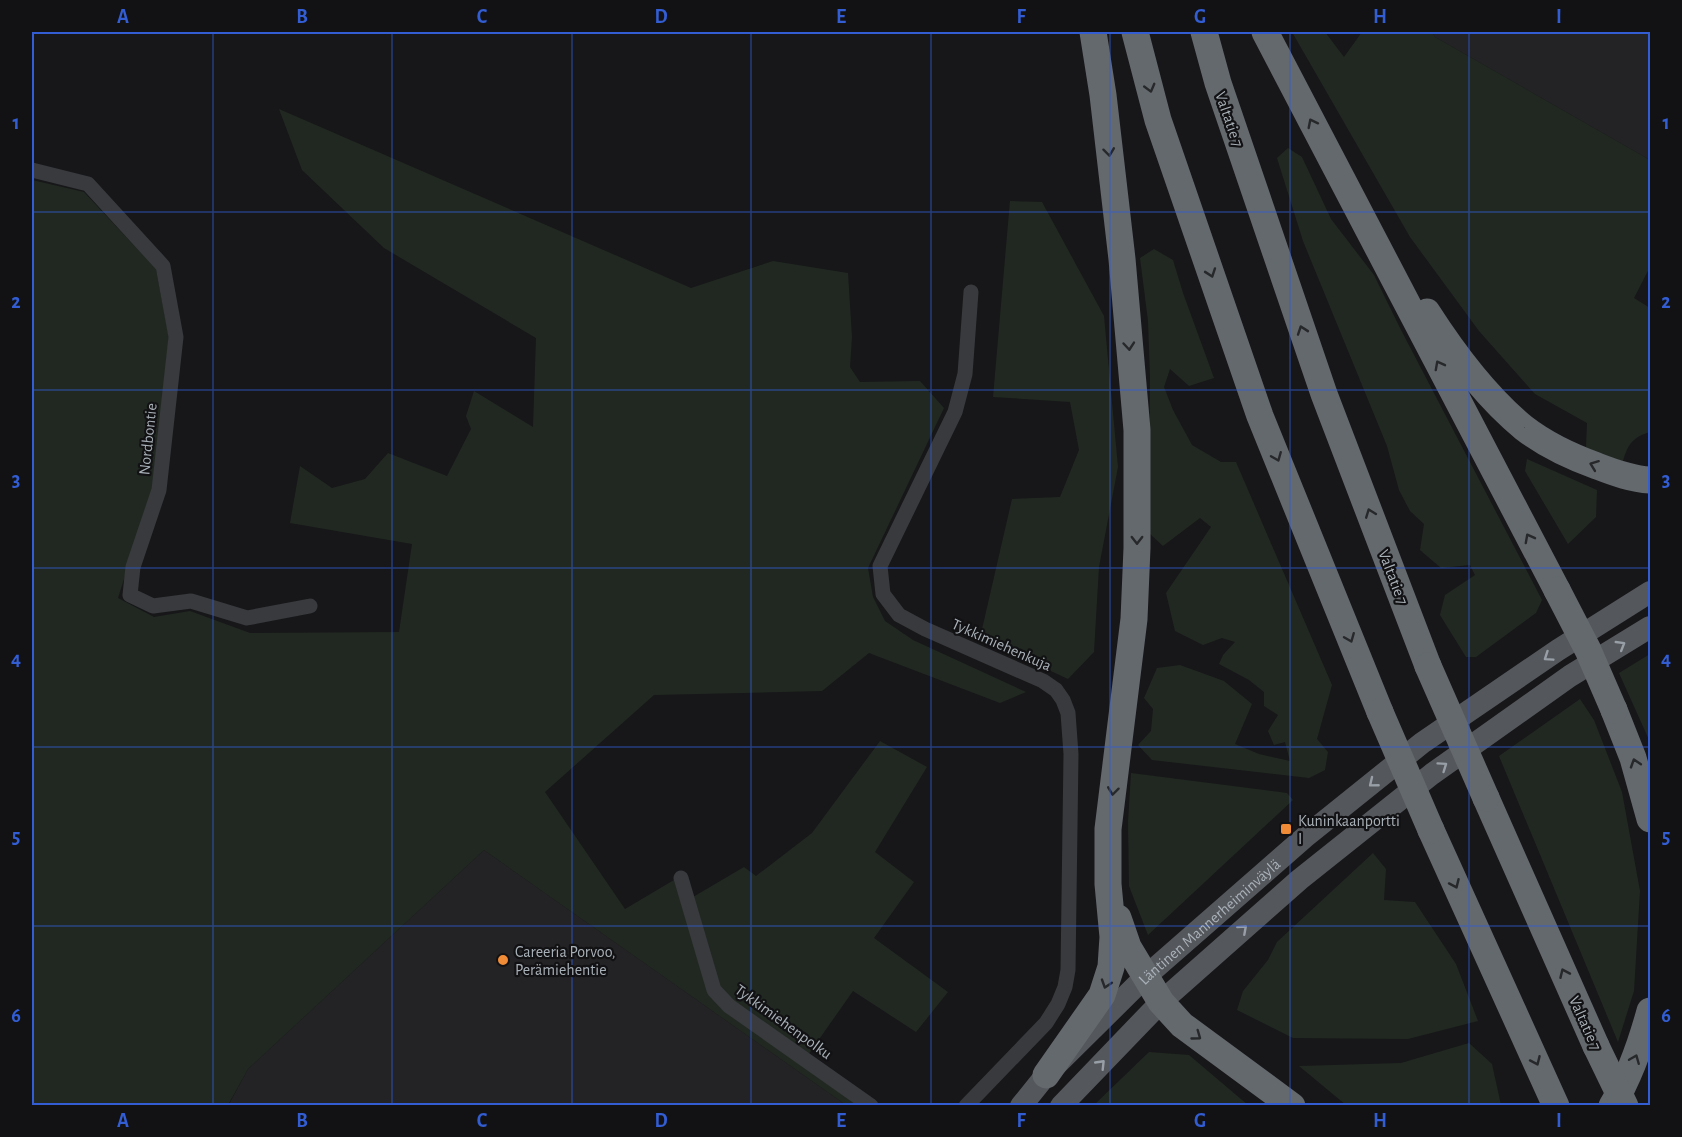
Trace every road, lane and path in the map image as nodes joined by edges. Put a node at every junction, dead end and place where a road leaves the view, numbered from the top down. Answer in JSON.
{"nodes":[{"id":1,"x":1093,"y":32,"type":"edge"},
{"id":2,"x":1135,"y":32,"type":"edge"},
{"id":3,"x":1204,"y":32,"type":"edge"},
{"id":4,"x":1265,"y":32,"type":"edge"},
{"id":5,"x":32,"y":170,"type":"edge"},
{"id":6,"x":1339,"y":175,"type":"junction"},
{"id":7,"x":972,"y":292,"type":"dead end"},
{"id":8,"x":1650,"y":480,"type":"edge"},
{"id":9,"x":1650,"y":592,"type":"edge"},
{"id":10,"x":310,"y":606,"type":"dead end"},
{"id":11,"x":1650,"y":627,"type":"edge"},
{"id":12,"x":1650,"y":819,"type":"edge"},
{"id":13,"x":681,"y":878,"type":"dead end"},
{"id":14,"x":1108,"y":884,"type":"junction"},
{"id":15,"x":1145,"y":977,"type":"junction"},
{"id":16,"x":1161,"y":1002,"type":"junction"},
{"id":17,"x":1650,"y":1011,"type":"edge"},
{"id":18,"x":1046,"y":1076,"type":"junction"},
{"id":19,"x":871,"y":1106,"type":"edge"},
{"id":20,"x":966,"y":1106,"type":"edge"},
{"id":21,"x":1021,"y":1106,"type":"edge"},
{"id":22,"x":1061,"y":1106,"type":"edge"},
{"id":23,"x":1292,"y":1106,"type":"edge"},
{"id":24,"x":1556,"y":1106,"type":"edge"},
{"id":25,"x":1612,"y":1106,"type":"edge"},
{"id":26,"x":1625,"y":1106,"type":"edge"}],
"edges":[{"from":1,"to":14,"type":"highway","one_way":true},
{"from":2,"to":24,"type":"highway","one_way":true,"bridge":true},
{"from":26,"to":3,"type":"highway","name":"Valtatie 7","one_way":true,"bridge":true},
{"from":6,"to":4,"type":"highway","one_way":true},
{"from":5,"to":10,"type":"street","name":"Nordbontie"},
{"from":8,"to":6,"type":"highway","one_way":true},
{"from":12,"to":6,"type":"highway","one_way":true,"bridge":true},
{"from":7,"to":20,"type":"street","name":"Tykkimiehenkuja"},
{"from":9,"to":15,"type":"main road","name":"Läntinen Mannerheiminväylä","one_way":true},
{"from":16,"to":11,"type":"main road","name":"Läntinen Mannerheiminväylä","one_way":true},
{"from":13,"to":19,"type":"street","name":"Tykkimiehenpolku"},
{"from":14,"to":15,"type":"highway"},
{"from":14,"to":18,"type":"highway","one_way":true},
{"from":15,"to":16,"type":"highway"},
{"from":15,"to":18,"type":"main road","name":"Läntinen Mannerheiminväylä"},
{"from":22,"to":16,"type":"main road","name":"Läntinen Mannerheiminväylä","one_way":true},
{"from":16,"to":23,"type":"highway","one_way":true},
{"from":25,"to":17,"type":"highway","one_way":true},
{"from":18,"to":21,"type":"main road","name":"Läntinen Mannerheiminväylä"}]}
